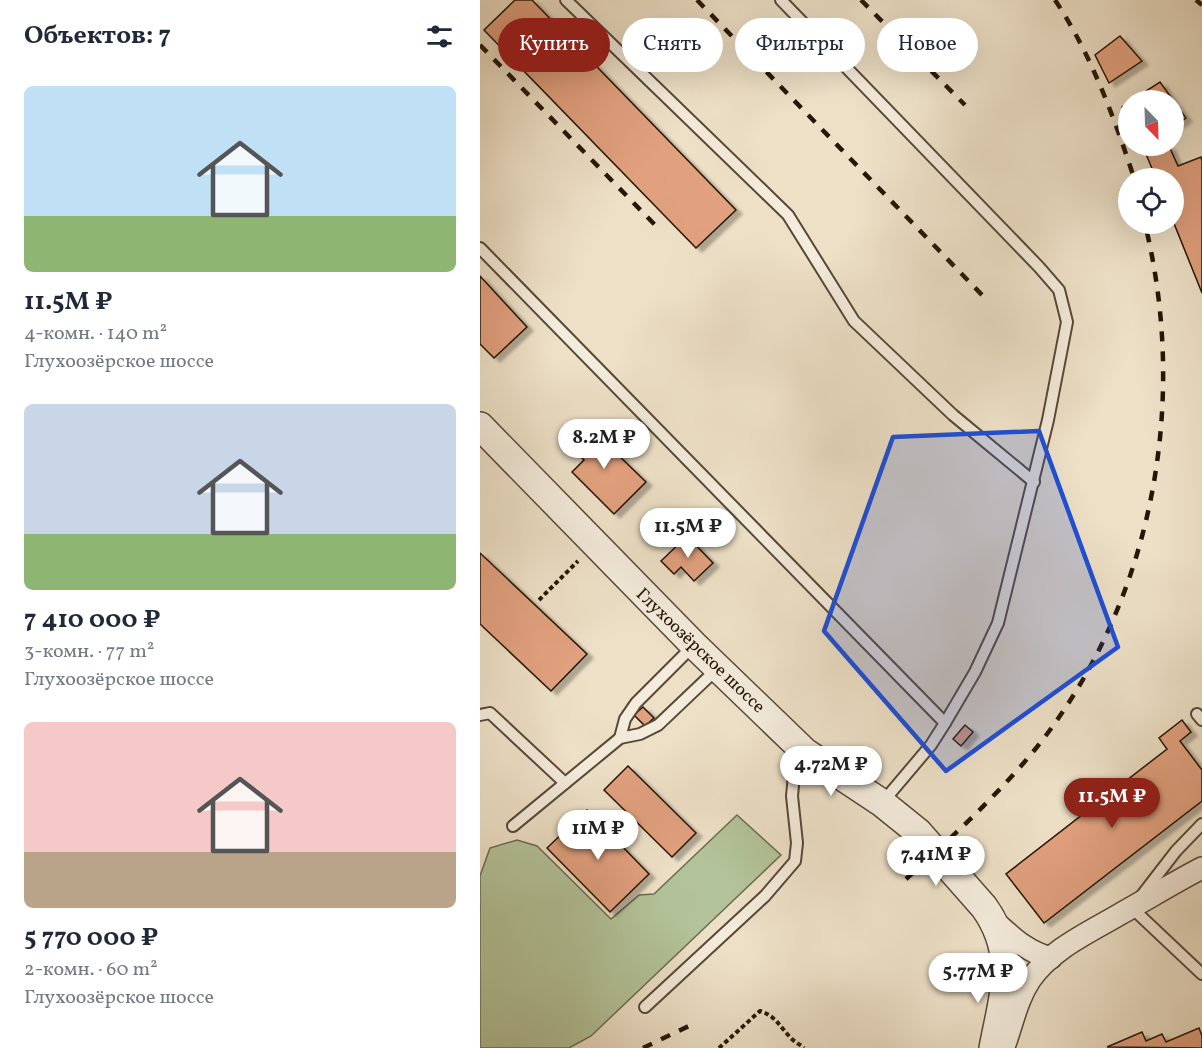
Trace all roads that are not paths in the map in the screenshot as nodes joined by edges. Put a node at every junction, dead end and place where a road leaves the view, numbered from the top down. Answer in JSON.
{"nodes":[{"id":1,"x":566,"y":0,"type":"edge"},
{"id":2,"x":781,"y":0,"type":"edge"},
{"id":3,"x":480,"y":248,"type":"edge"},
{"id":4,"x":480,"y":426,"type":"edge"},
{"id":5,"x":1034,"y":482,"type":"junction"},
{"id":6,"x":694,"y":645,"type":"junction"},
{"id":7,"x":718,"y":667,"type":"junction"},
{"id":8,"x":480,"y":715,"type":"edge"},
{"id":9,"x":945,"y":723,"type":"junction"},
{"id":10,"x":620,"y":738,"type":"junction"},
{"id":11,"x":805,"y":752,"type":"junction"},
{"id":12,"x":565,"y":783,"type":"junction"},
{"id":13,"x":882,"y":803,"type":"junction"},
{"id":14,"x":1202,"y":824,"type":"edge"},
{"id":15,"x":513,"y":826,"type":"dead end"},
{"id":16,"x":1202,"y":868,"type":"edge"},
{"id":17,"x":1132,"y":908,"type":"junction"},
{"id":18,"x":993,"y":921,"type":"junction"},
{"id":19,"x":1051,"y":958,"type":"junction"},
{"id":20,"x":1202,"y":974,"type":"edge"},
{"id":21,"x":645,"y":1006,"type":"dead end"},
{"id":22,"x":993,"y":1048,"type":"edge"},
{"id":23,"x":1002,"y":1048,"type":"edge"},
{"id":24,"x":1014,"y":1048,"type":"edge"}],
"edges":[{"from":1,"to":5,"type":"lane"},
{"from":2,"to":5,"type":"lane"},
{"from":3,"to":9,"type":"lane"},
{"from":4,"to":6,"type":"street","name":"Глухоозёрское шоссе"},
{"from":5,"to":9,"type":"lane"},
{"from":6,"to":7,"type":"street","name":"Глухоозёрское шоссе"},
{"from":6,"to":10,"type":"lane"},
{"from":7,"to":10,"type":"lane"},
{"from":7,"to":11,"type":"street","name":"Глухоозёрское шоссе"},
{"from":8,"to":12,"type":"lane"},
{"from":9,"to":13,"type":"lane"},
{"from":10,"to":12,"type":"lane"},
{"from":11,"to":13,"type":"street","name":"Глухоозёрское шоссе"},
{"from":11,"to":21,"type":"lane"},
{"from":12,"to":15,"type":"lane"},
{"from":13,"to":18,"type":"street","name":"Глухоозёрское шоссе"},
{"from":14,"to":17,"type":"lane"},
{"from":16,"to":17,"type":"street"},
{"from":17,"to":19,"type":"street"},
{"from":17,"to":20,"type":"lane"},
{"from":18,"to":19,"type":"street"},
{"from":18,"to":22,"type":"street","name":"Глухоозёрское шоссе"},
{"from":19,"to":23,"type":"street"},
{"from":19,"to":24,"type":"street"}]}
